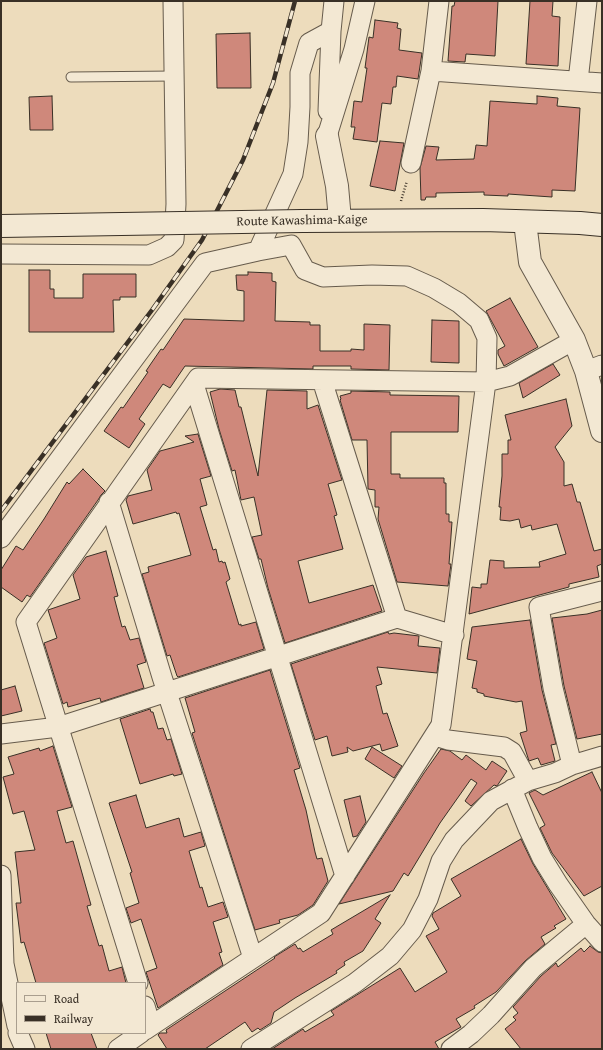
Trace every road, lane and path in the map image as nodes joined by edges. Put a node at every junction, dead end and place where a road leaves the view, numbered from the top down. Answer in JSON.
{"nodes":[{"id":1,"x":173,"y":1,"type":"edge"},
{"id":2,"x":334,"y":1,"type":"edge"},
{"id":3,"x":365,"y":1,"type":"edge"},
{"id":4,"x":439,"y":1,"type":"edge"},
{"id":5,"x":587,"y":1,"type":"edge"},
{"id":6,"x":331,"y":31,"type":"junction"},
{"id":7,"x":431,"y":71,"type":"junction"},
{"id":8,"x":174,"y":76,"type":"junction"},
{"id":9,"x":71,"y":77,"type":"dead end"},
{"id":10,"x":578,"y":81,"type":"junction"},
{"id":11,"x":602,"y":83,"type":"edge"},
{"id":12,"x":327,"y":136,"type":"junction"},
{"id":13,"x":411,"y":163,"type":"joint"},
{"id":14,"x":400,"y":205,"type":"dead end"},
{"id":15,"x":340,"y":220,"type":"junction"},
{"id":16,"x":525,"y":222,"type":"junction"},
{"id":17,"x":602,"y":225,"type":"edge"},
{"id":18,"x":1,"y":226,"type":"edge"},
{"id":19,"x":258,"y":251,"type":"junction"},
{"id":20,"x":1,"y":254,"type":"edge"},
{"id":21,"x":574,"y":340,"type":"junction"},
{"id":22,"x":594,"y":368,"type":"edge"},
{"id":23,"x":322,"y":380,"type":"junction"},
{"id":24,"x":486,"y":382,"type":"junction"},
{"id":25,"x":194,"y":384,"type":"junction"},
{"id":26,"x":602,"y":431,"type":"edge"},
{"id":27,"x":109,"y":502,"type":"junction"},
{"id":28,"x":1,"y":538,"type":"edge"},
{"id":29,"x":602,"y":591,"type":"edge"},
{"id":30,"x":396,"y":618,"type":"junction"},
{"id":31,"x":454,"y":635,"type":"junction"},
{"id":32,"x":278,"y":656,"type":"junction"},
{"id":33,"x":168,"y":692,"type":"junction"},
{"id":34,"x":58,"y":727,"type":"junction"},
{"id":35,"x":1,"y":734,"type":"edge"},
{"id":36,"x":435,"y":736,"type":"junction"},
{"id":37,"x":602,"y":756,"type":"edge"},
{"id":38,"x":572,"y":765,"type":"junction"},
{"id":39,"x":520,"y":785,"type":"junction"},
{"id":40,"x":1,"y":875,"type":"edge"},
{"id":41,"x":345,"y":876,"type":"junction"},
{"id":42,"x":586,"y":924,"type":"junction"},
{"id":43,"x":602,"y":942,"type":"edge"},
{"id":44,"x":253,"y":958,"type":"junction"},
{"id":45,"x":138,"y":982,"type":"edge"},
{"id":46,"x":16,"y":1021,"type":"edge"},
{"id":47,"x":146,"y":1030,"type":"edge"},
{"id":48,"x":18,"y":1034,"type":"edge"},
{"id":49,"x":140,"y":1034,"type":"edge"},
{"id":50,"x":25,"y":1049,"type":"edge"},
{"id":51,"x":118,"y":1049,"type":"edge"},
{"id":52,"x":251,"y":1049,"type":"edge"},
{"id":53,"x":451,"y":1049,"type":"edge"}],
"edges":[{"from":1,"to":8,"type":"street"},
{"from":2,"to":6,"type":"street"},
{"from":3,"to":12,"type":"street"},
{"from":4,"to":7,"type":"street"},
{"from":5,"to":10,"type":"street"},
{"from":6,"to":12,"type":"street"},
{"from":6,"to":19,"type":"street"},
{"from":7,"to":10,"type":"street"},
{"from":7,"to":13,"type":"street"},
{"from":8,"to":9,"type":"lane"},
{"from":8,"to":20,"type":"street"},
{"from":10,"to":11,"type":"street"},
{"from":12,"to":15,"type":"main road"},
{"from":13,"to":14,"type":"path"},
{"from":15,"to":16,"type":"main road","name":"Route Kawashima-Kaige"},
{"from":15,"to":18,"type":"main road","name":"Route Kawashima-Kaige","bridge":true},
{"from":16,"to":17,"type":"main road","name":"Route Kawashima-Kaige"},
{"from":16,"to":21,"type":"main road"},
{"from":19,"to":24,"type":"street"},
{"from":19,"to":28,"type":"street"},
{"from":21,"to":22,"type":"main road"},
{"from":21,"to":24,"type":"street"},
{"from":22,"to":26,"type":"main road"},
{"from":23,"to":24,"type":"street"},
{"from":23,"to":25,"type":"street"},
{"from":23,"to":30,"type":"street"},
{"from":24,"to":31,"type":"street"},
{"from":25,"to":27,"type":"street"},
{"from":25,"to":32,"type":"street"},
{"from":27,"to":33,"type":"street"},
{"from":27,"to":34,"type":"street"},
{"from":29,"to":38,"type":"street"},
{"from":30,"to":31,"type":"street"},
{"from":30,"to":32,"type":"street"},
{"from":31,"to":36,"type":"street"},
{"from":32,"to":33,"type":"street"},
{"from":32,"to":41,"type":"street"},
{"from":33,"to":34,"type":"street"},
{"from":33,"to":44,"type":"street"},
{"from":34,"to":35,"type":"street"},
{"from":34,"to":45,"type":"street"},
{"from":36,"to":39,"type":"street"},
{"from":36,"to":41,"type":"street"},
{"from":37,"to":38,"type":"street"},
{"from":38,"to":39,"type":"street"},
{"from":39,"to":42,"type":"street"},
{"from":39,"to":52,"type":"street"},
{"from":40,"to":46,"type":"street"},
{"from":41,"to":44,"type":"street"},
{"from":42,"to":43,"type":"street"},
{"from":42,"to":53,"type":"street"},
{"from":44,"to":47,"type":"street"},
{"from":48,"to":50,"type":"street"},
{"from":49,"to":51,"type":"street"}]}
